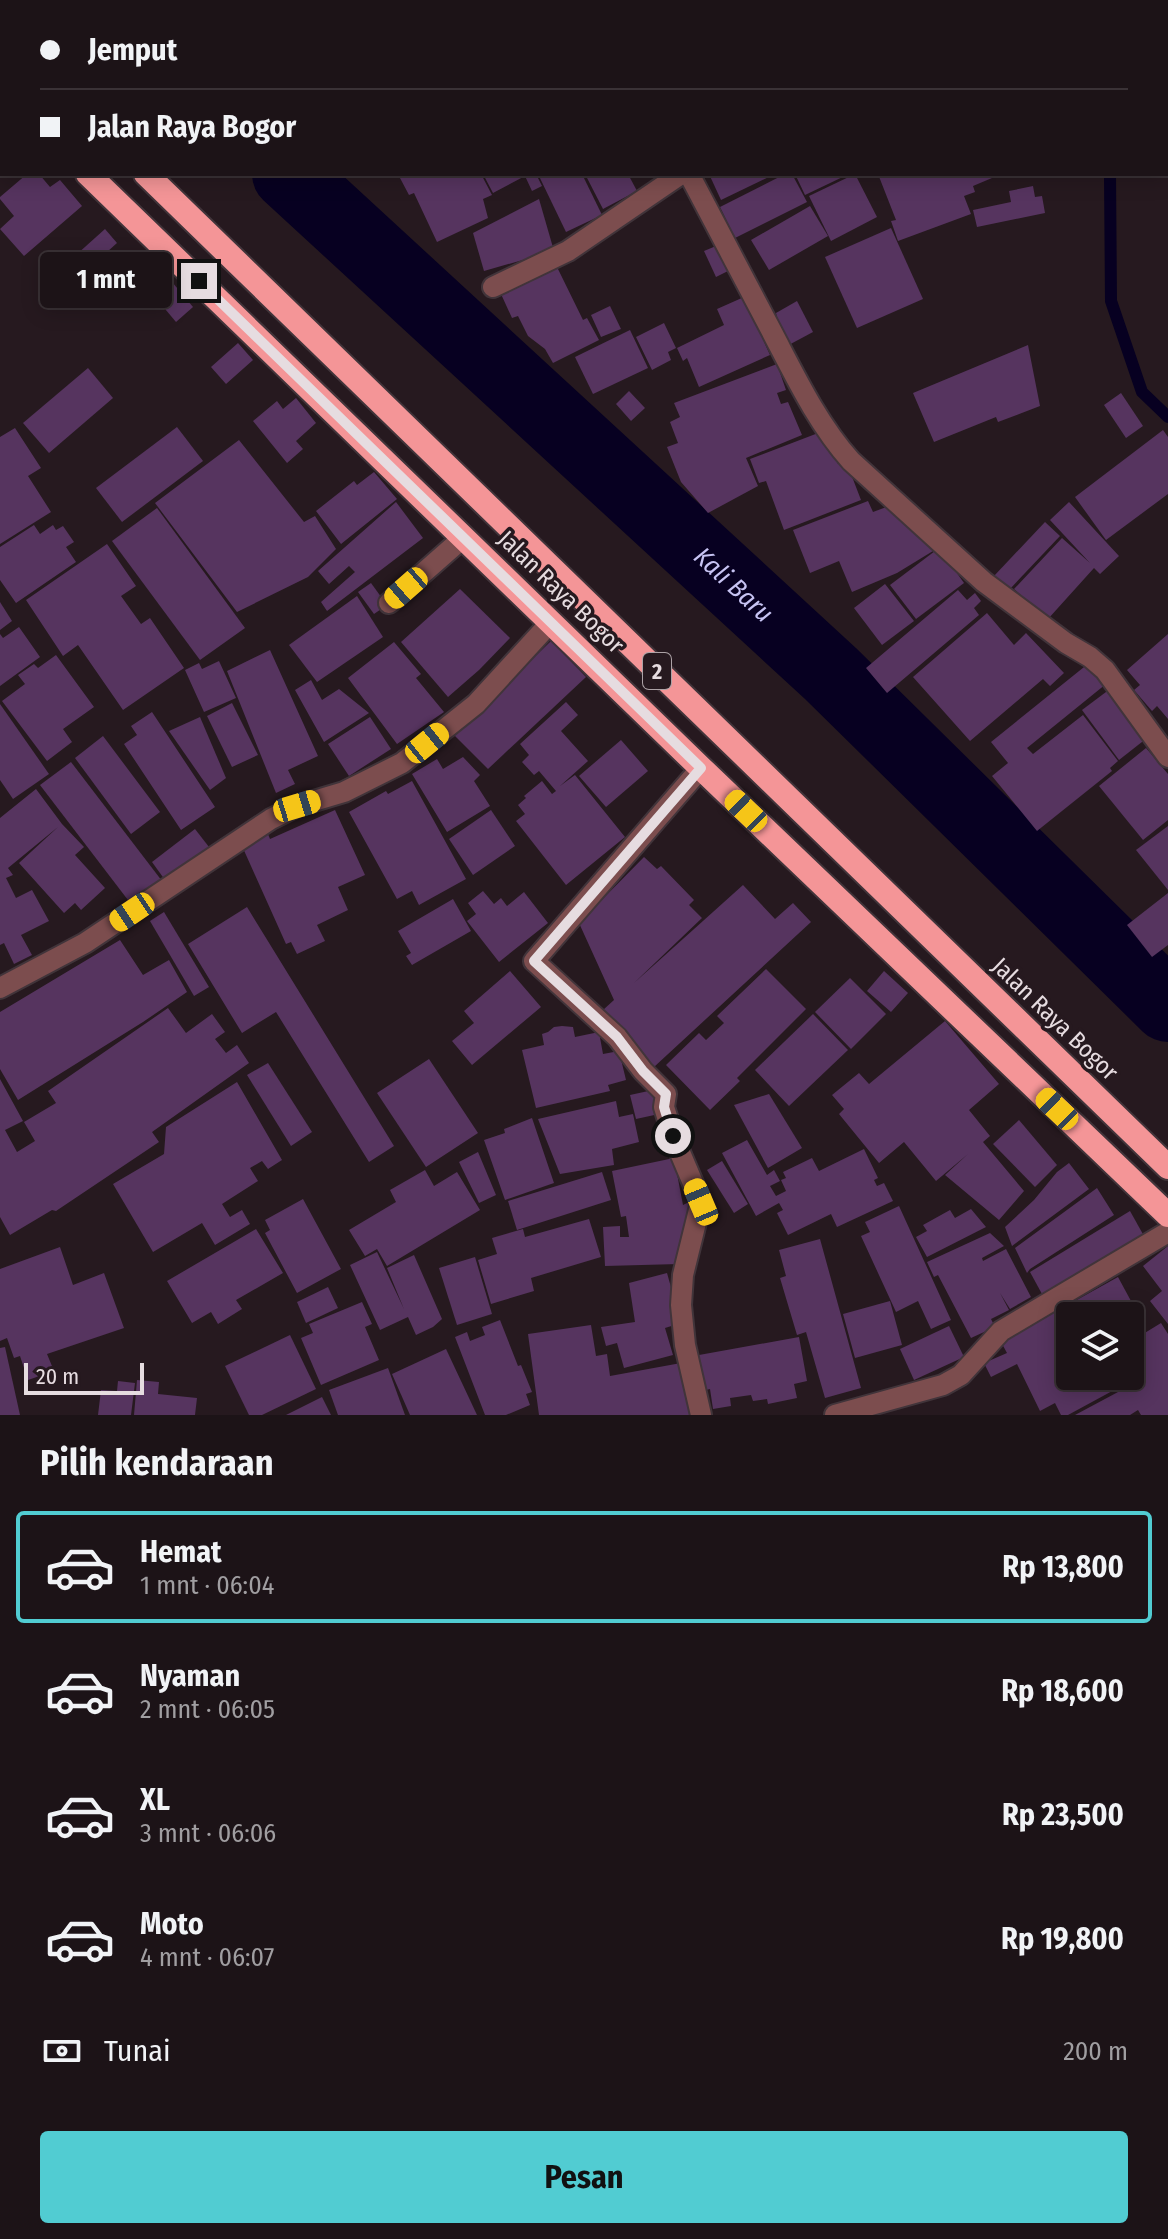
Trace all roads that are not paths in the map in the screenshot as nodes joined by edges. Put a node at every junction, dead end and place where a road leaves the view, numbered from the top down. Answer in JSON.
{"nodes":[{"id":1,"x":90,"y":176,"type":"edge"},
{"id":2,"x":148,"y":176,"type":"edge"},
{"id":3,"x":678,"y":176,"type":"edge"},
{"id":4,"x":690,"y":176,"type":"edge"},
{"id":5,"x":493,"y":287,"type":"dead end"},
{"id":6,"x":464,"y":537,"type":"junction"},
{"id":7,"x":389,"y":603,"type":"dead end"},
{"id":8,"x":551,"y":622,"type":"junction"},
{"id":9,"x":1168,"y":757,"type":"edge"},
{"id":10,"x":701,"y":768,"type":"junction"},
{"id":11,"x":0,"y":988,"type":"edge"},
{"id":12,"x":1168,"y":1167,"type":"edge"},
{"id":13,"x":1168,"y":1215,"type":"edge"},
{"id":14,"x":1168,"y":1232,"type":"edge"},
{"id":15,"x":701,"y":1415,"type":"edge"},
{"id":16,"x":835,"y":1415,"type":"edge"}],
"edges":[{"from":1,"to":6,"type":"highway","name":"Jalan Raya Bogor","number":"2"},
{"from":2,"to":12,"type":"highway","name":"Jalan Raya Bogor","number":"2"},
{"from":3,"to":5,"type":"street"},
{"from":4,"to":9,"type":"street"},
{"from":6,"to":7,"type":"street"},
{"from":6,"to":8,"type":"highway","name":"Jalan Raya Bogor","number":"2"},
{"from":8,"to":10,"type":"highway","name":"Jalan Raya Bogor","number":"2"},
{"from":8,"to":11,"type":"street"},
{"from":10,"to":13,"type":"highway","name":"Jalan Raya Bogor","number":"2"},
{"from":10,"to":15,"type":"street"},
{"from":14,"to":16,"type":"street"}]}
